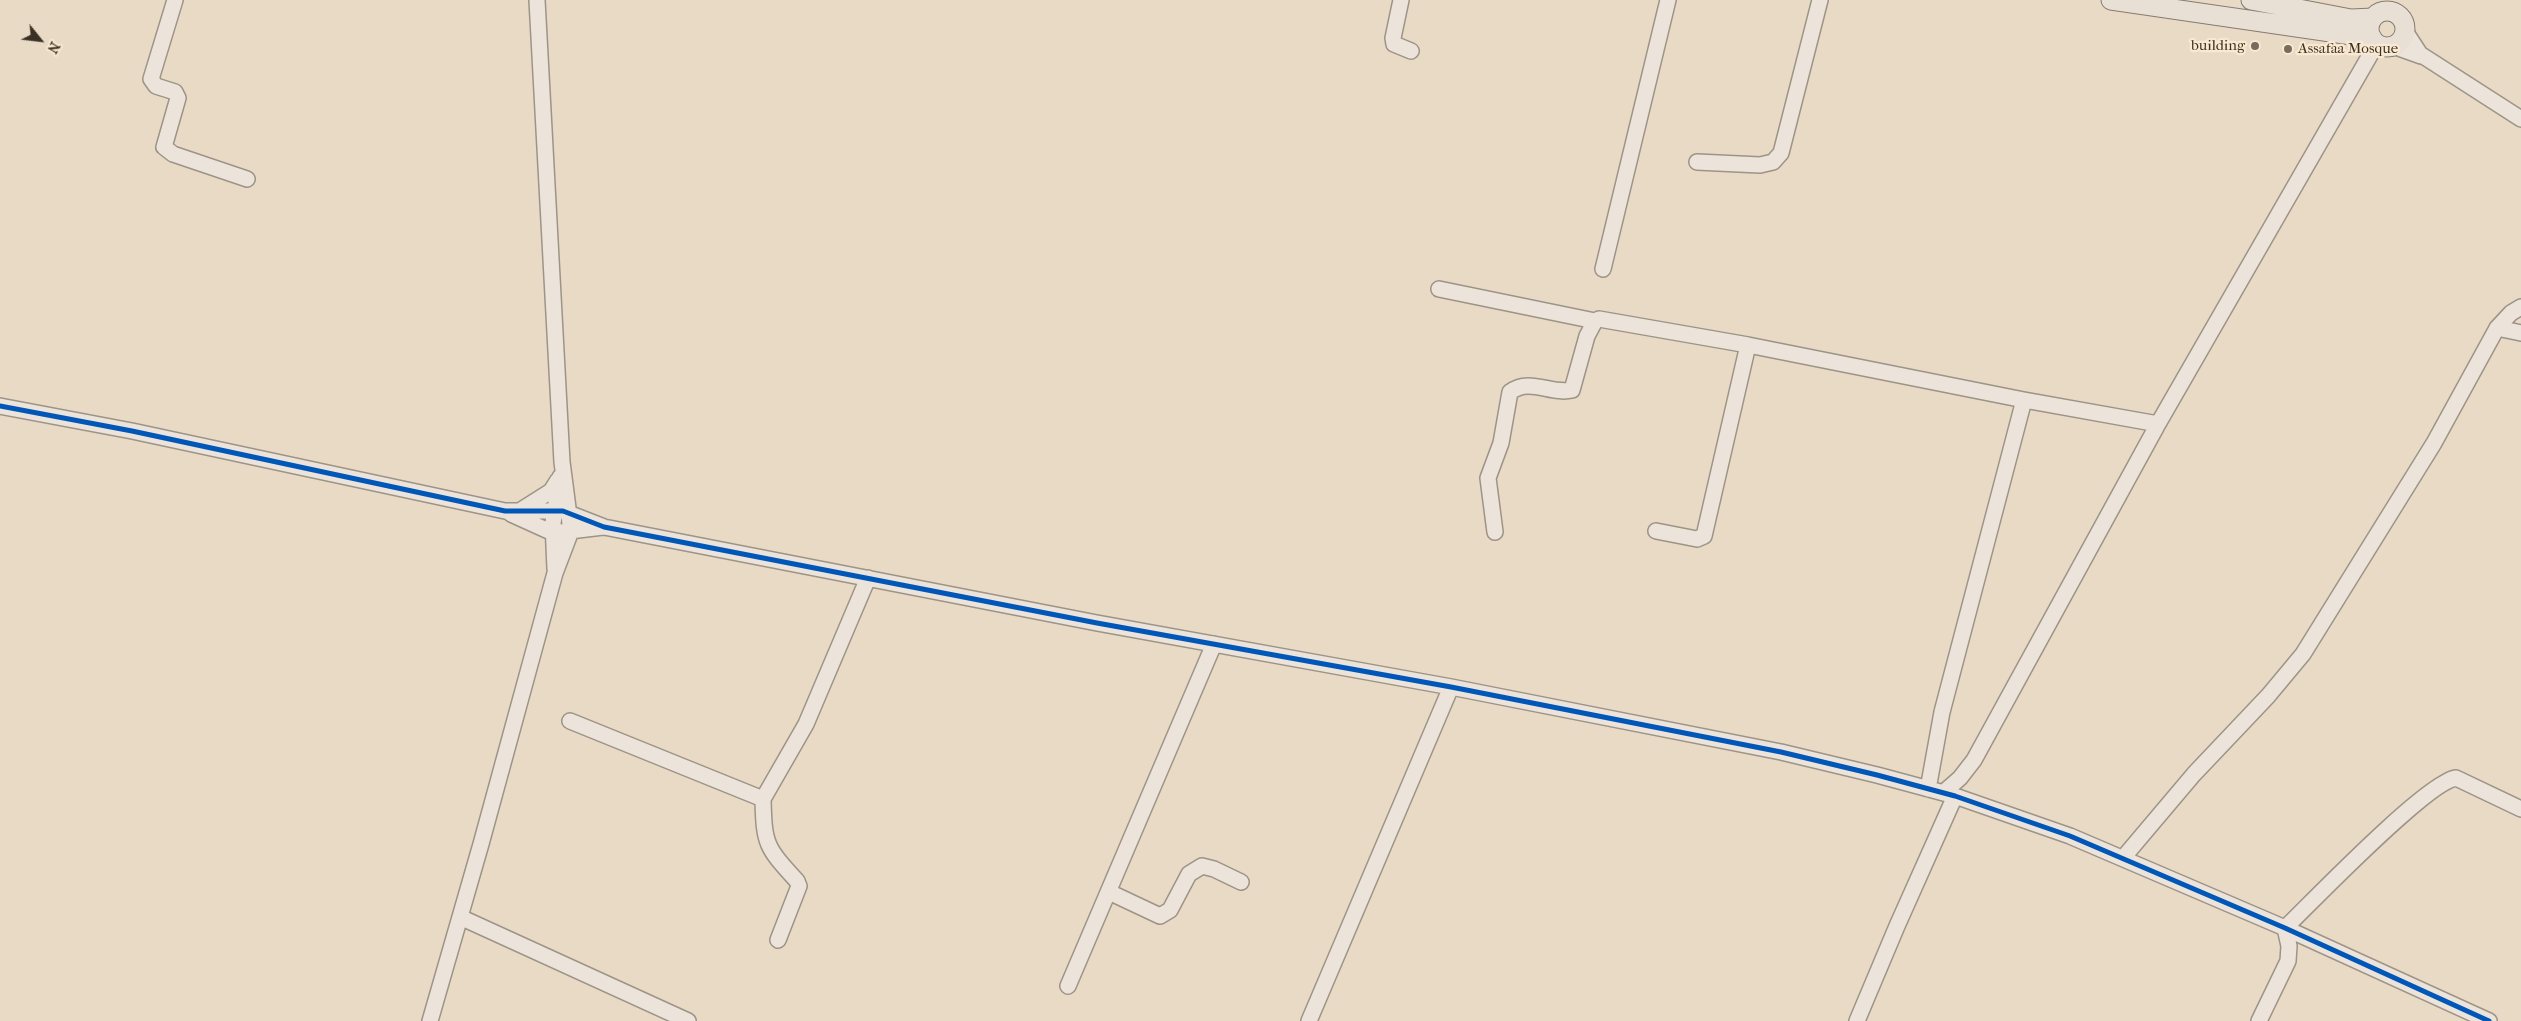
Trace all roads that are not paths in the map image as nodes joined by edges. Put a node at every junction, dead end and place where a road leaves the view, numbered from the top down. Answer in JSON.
{"nodes":[{"id":1,"x":175,"y":0,"type":"edge"},
{"id":2,"x":537,"y":0,"type":"edge"},
{"id":3,"x":1401,"y":0,"type":"edge"},
{"id":4,"x":1668,"y":0,"type":"edge"},
{"id":5,"x":1820,"y":0,"type":"edge"},
{"id":6,"x":2110,"y":0,"type":"edge"},
{"id":7,"x":2251,"y":0,"type":"edge"},
{"id":8,"x":2379,"y":10,"type":"edge"},
{"id":9,"x":2403,"y":16,"type":"edge"},
{"id":10,"x":2381,"y":43,"type":"junction"},
{"id":11,"x":1411,"y":51,"type":"dead end"},
{"id":12,"x":2425,"y":57,"type":"junction"},
{"id":13,"x":2521,"y":119,"type":"edge"},
{"id":14,"x":1697,"y":162,"type":"dead end"},
{"id":15,"x":247,"y":179,"type":"dead end"},
{"id":16,"x":1603,"y":268,"type":"dead end"},
{"id":17,"x":1439,"y":288,"type":"dead end"},
{"id":18,"x":2521,"y":307,"type":"edge"},
{"id":19,"x":1595,"y":321,"type":"junction"},
{"id":20,"x":2497,"y":328,"type":"junction"},
{"id":21,"x":2521,"y":333,"type":"edge"},
{"id":22,"x":1748,"y":345,"type":"junction"},
{"id":23,"x":2024,"y":400,"type":"junction"},
{"id":24,"x":0,"y":407,"type":"edge"},
{"id":25,"x":2158,"y":424,"type":"junction"},
{"id":26,"x":561,"y":469,"type":"junction"},
{"id":27,"x":511,"y":512,"type":"junction"},
{"id":28,"x":562,"y":512,"type":"junction"},
{"id":29,"x":604,"y":527,"type":"junction"},
{"id":30,"x":571,"y":531,"type":"junction"},
{"id":31,"x":1656,"y":531,"type":"dead end"},
{"id":32,"x":1494,"y":532,"type":"dead end"},
{"id":33,"x":553,"y":533,"type":"junction"},
{"id":34,"x":555,"y":572,"type":"junction"},
{"id":35,"x":868,"y":578,"type":"junction"},
{"id":36,"x":1214,"y":644,"type":"junction"},
{"id":37,"x":1451,"y":687,"type":"junction"},
{"id":38,"x":570,"y":721,"type":"dead end"},
{"id":39,"x":1942,"y":792,"type":"junction"},
{"id":40,"x":763,"y":799,"type":"junction"},
{"id":41,"x":2521,"y":809,"type":"edge"},
{"id":42,"x":2123,"y":858,"type":"junction"},
{"id":43,"x":1241,"y":882,"type":"dead end"},
{"id":44,"x":1108,"y":892,"type":"junction"},
{"id":45,"x":460,"y":917,"type":"junction"},
{"id":46,"x":2285,"y":928,"type":"junction"},
{"id":47,"x":778,"y":940,"type":"dead end"},
{"id":48,"x":1068,"y":986,"type":"dead end"},
{"id":49,"x":430,"y":1021,"type":"edge"},
{"id":50,"x":688,"y":1021,"type":"edge"},
{"id":51,"x":1309,"y":1021,"type":"edge"},
{"id":52,"x":1858,"y":1021,"type":"edge"},
{"id":53,"x":2259,"y":1021,"type":"edge"},
{"id":54,"x":2489,"y":1021,"type":"edge"}],
"edges":[{"from":1,"to":15,"type":"street"},
{"from":2,"to":26,"type":"street"},
{"from":3,"to":11,"type":"street"},
{"from":4,"to":16,"type":"street"},
{"from":5,"to":14,"type":"street"},
{"from":6,"to":10,"type":"main road"},
{"from":7,"to":8,"type":"main road"},
{"from":8,"to":9,"type":"main road"},
{"from":8,"to":10,"type":"main road"},
{"from":9,"to":10,"type":"main road"},
{"from":9,"to":12,"type":"street"},
{"from":10,"to":12,"type":"street"},
{"from":10,"to":25,"type":"street"},
{"from":12,"to":13,"type":"street"},
{"from":17,"to":19,"type":"street"},
{"from":18,"to":20,"type":"street"},
{"from":19,"to":22,"type":"street"},
{"from":19,"to":32,"type":"street"},
{"from":20,"to":21,"type":"street"},
{"from":20,"to":42,"type":"street"},
{"from":22,"to":23,"type":"street"},
{"from":22,"to":31,"type":"street"},
{"from":23,"to":25,"type":"street"},
{"from":23,"to":39,"type":"street"},
{"from":24,"to":27,"type":"street"},
{"from":25,"to":39,"type":"street"},
{"from":26,"to":27,"type":"street"},
{"from":26,"to":28,"type":"street"},
{"from":27,"to":28,"type":"street"},
{"from":27,"to":33,"type":"street"},
{"from":28,"to":29,"type":"street"},
{"from":28,"to":30,"type":"street"},
{"from":28,"to":33,"type":"street"},
{"from":29,"to":30,"type":"street"},
{"from":29,"to":35,"type":"street"},
{"from":30,"to":33,"type":"street"},
{"from":30,"to":34,"type":"street"},
{"from":33,"to":34,"type":"street"},
{"from":34,"to":45,"type":"street"},
{"from":35,"to":36,"type":"street"},
{"from":35,"to":40,"type":"street"},
{"from":36,"to":37,"type":"street"},
{"from":36,"to":44,"type":"street"},
{"from":37,"to":39,"type":"street"},
{"from":37,"to":51,"type":"street"},
{"from":38,"to":40,"type":"street"},
{"from":39,"to":42,"type":"street"},
{"from":39,"to":52,"type":"street"},
{"from":40,"to":47,"type":"street"},
{"from":41,"to":46,"type":"street"},
{"from":42,"to":46,"type":"street"},
{"from":43,"to":44,"type":"street"},
{"from":44,"to":48,"type":"street"},
{"from":45,"to":49,"type":"street"},
{"from":45,"to":50,"type":"street"},
{"from":46,"to":53,"type":"street"},
{"from":46,"to":54,"type":"street"}]}
